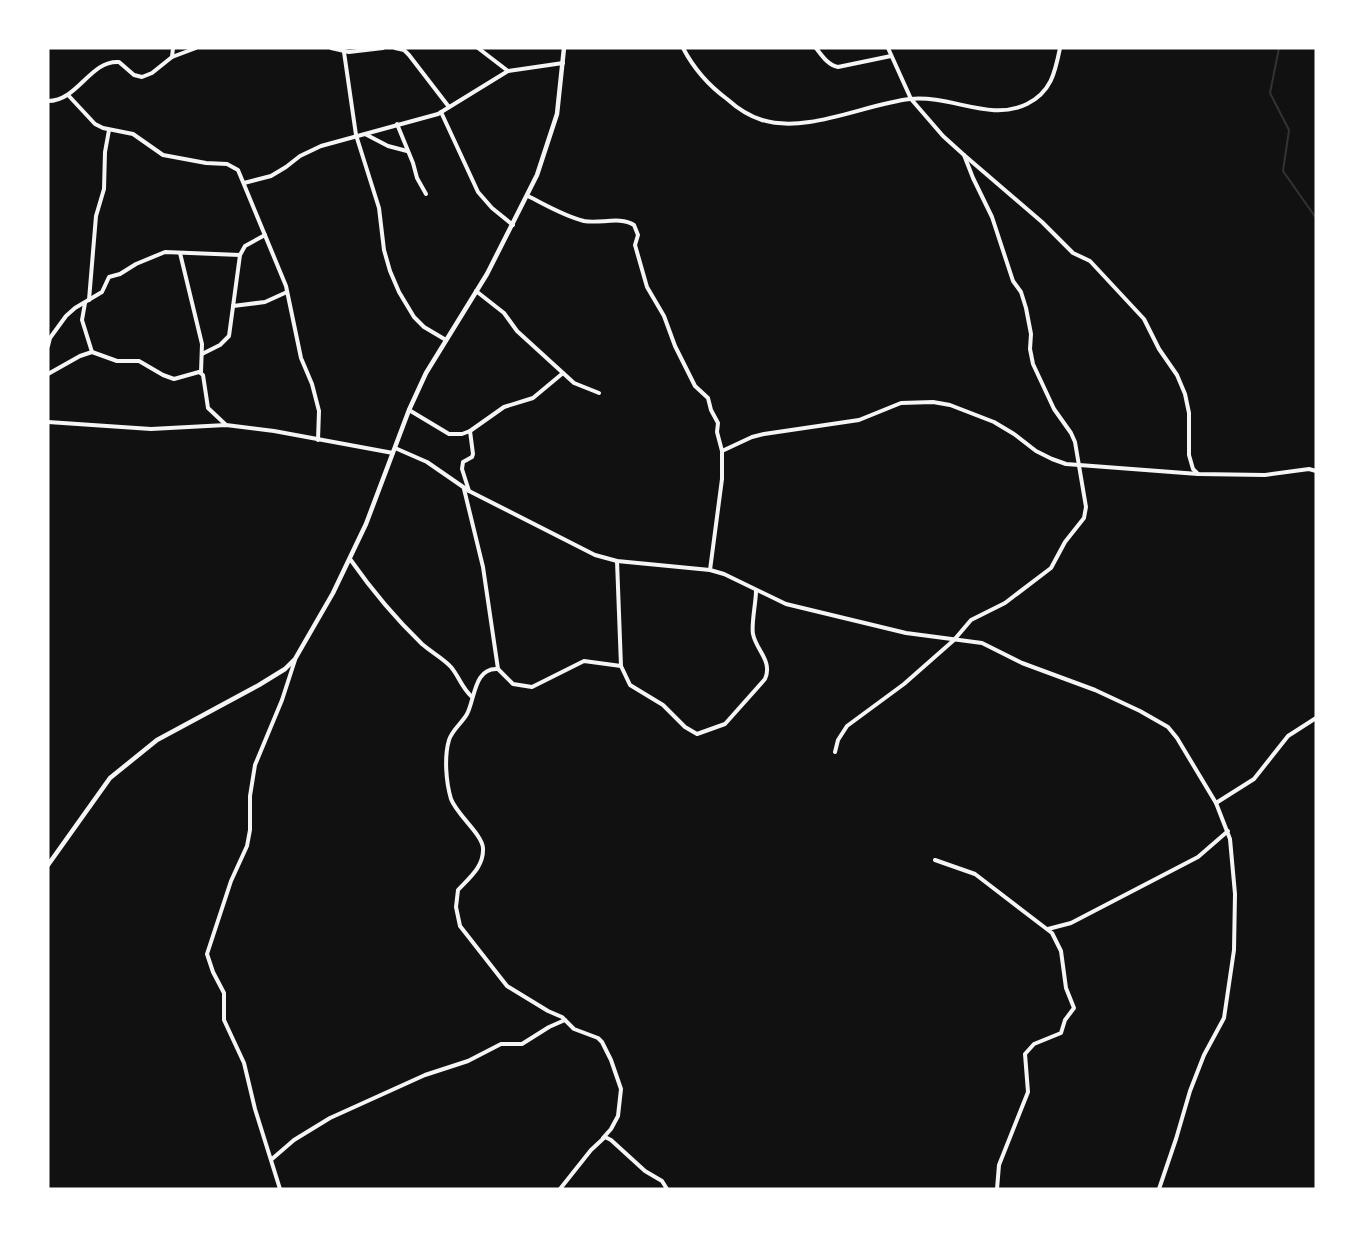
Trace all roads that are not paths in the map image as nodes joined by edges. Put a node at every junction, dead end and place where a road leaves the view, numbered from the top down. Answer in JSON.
{"nodes":[{"id":1,"x":173,"y":48,"type":"edge"},
{"id":2,"x":196,"y":48,"type":"edge"},
{"id":3,"x":331,"y":48,"type":"edge"},
{"id":4,"x":383,"y":48,"type":"edge"},
{"id":5,"x":395,"y":48,"type":"edge"},
{"id":6,"x":478,"y":48,"type":"edge"},
{"id":7,"x":564,"y":48,"type":"edge"},
{"id":8,"x":683,"y":48,"type":"edge"},
{"id":9,"x":816,"y":48,"type":"edge"},
{"id":10,"x":888,"y":48,"type":"edge"},
{"id":11,"x":1060,"y":48,"type":"edge"},
{"id":12,"x":407,"y":49,"type":"edge"},
{"id":13,"x":344,"y":52,"type":"junction"},
{"id":14,"x":891,"y":56,"type":"junction"},
{"id":15,"x":172,"y":57,"type":"junction"},
{"id":16,"x":563,"y":63,"type":"junction"},
{"id":17,"x":508,"y":71,"type":"junction"},
{"id":18,"x":68,"y":95,"type":"junction"},
{"id":19,"x":911,"y":99,"type":"junction"},
{"id":20,"x":48,"y":101,"type":"edge"},
{"id":21,"x":449,"y":107,"type":"junction"},
{"id":22,"x":441,"y":112,"type":"junction"},
{"id":23,"x":397,"y":124,"type":"junction"},
{"id":24,"x":109,"y":130,"type":"junction"},
{"id":25,"x":364,"y":134,"type":"junction"},
{"id":26,"x":356,"y":135,"type":"junction"},
{"id":27,"x":407,"y":151,"type":"junction"},
{"id":28,"x":964,"y":155,"type":"junction"},
{"id":29,"x":244,"y":183,"type":"junction"},
{"id":30,"x":426,"y":194,"type":"dead end"},
{"id":31,"x":528,"y":196,"type":"junction"},
{"id":32,"x":513,"y":225,"type":"junction"},
{"id":33,"x":264,"y":235,"type":"junction"},
{"id":34,"x":180,"y":252,"type":"junction"},
{"id":35,"x":240,"y":255,"type":"junction"},
{"id":36,"x":476,"y":291,"type":"junction"},
{"id":37,"x":287,"y":292,"type":"junction"},
{"id":38,"x":87,"y":301,"type":"junction"},
{"id":39,"x":233,"y":306,"type":"junction"},
{"id":40,"x":446,"y":340,"type":"junction"},
{"id":41,"x":48,"y":346,"type":"edge"},
{"id":42,"x":92,"y":352,"type":"junction"},
{"id":43,"x":202,"y":354,"type":"junction"},
{"id":44,"x":201,"y":372,"type":"junction"},
{"id":45,"x":563,"y":373,"type":"junction"},
{"id":46,"x":48,"y":374,"type":"edge"},
{"id":47,"x":599,"y":393,"type":"dead end"},
{"id":48,"x":409,"y":410,"type":"junction"},
{"id":49,"x":48,"y":422,"type":"edge"},
{"id":50,"x":226,"y":425,"type":"junction"},
{"id":51,"x":470,"y":431,"type":"junction"},
{"id":52,"x":318,"y":440,"type":"junction"},
{"id":53,"x":394,"y":450,"type":"junction"},
{"id":54,"x":722,"y":451,"type":"junction"},
{"id":55,"x":1078,"y":465,"type":"junction"},
{"id":56,"x":1316,"y":471,"type":"edge"},
{"id":57,"x":1198,"y":474,"type":"junction"},
{"id":58,"x":464,"y":488,"type":"junction"},
{"id":59,"x":469,"y":491,"type":"junction"},
{"id":60,"x":350,"y":559,"type":"junction"},
{"id":61,"x":617,"y":561,"type":"junction"},
{"id":62,"x":710,"y":570,"type":"junction"},
{"id":63,"x":756,"y":591,"type":"junction"},
{"id":64,"x":954,"y":640,"type":"junction"},
{"id":65,"x":296,"y":659,"type":"junction"},
{"id":66,"x":621,"y":666,"type":"junction"},
{"id":67,"x":498,"y":669,"type":"junction"},
{"id":68,"x":472,"y":697,"type":"junction"},
{"id":69,"x":1316,"y":718,"type":"edge"},
{"id":70,"x":836,"y":752,"type":"dead end"},
{"id":71,"x":1216,"y":803,"type":"junction"},
{"id":72,"x":1228,"y":831,"type":"junction"},
{"id":73,"x":935,"y":860,"type":"dead end"},
{"id":74,"x":48,"y":865,"type":"edge"},
{"id":75,"x":1047,"y":929,"type":"junction"},
{"id":76,"x":565,"y":1020,"type":"junction"},
{"id":77,"x":603,"y":1138,"type":"junction"},
{"id":78,"x":272,"y":1159,"type":"junction"},
{"id":79,"x":280,"y":1189,"type":"edge"},
{"id":80,"x":560,"y":1189,"type":"edge"},
{"id":81,"x":667,"y":1189,"type":"edge"},
{"id":82,"x":997,"y":1189,"type":"edge"},
{"id":83,"x":1159,"y":1189,"type":"edge"}],
"edges":[{"from":1,"to":15,"type":"street"},
{"from":2,"to":15,"type":"street"},
{"from":3,"to":13,"type":"street"},
{"from":4,"to":13,"type":"street"},
{"from":5,"to":12,"type":"street"},
{"from":6,"to":17,"type":"street"},
{"from":7,"to":16,"type":"street"},
{"from":8,"to":19,"type":"street"},
{"from":9,"to":14,"type":"street"},
{"from":10,"to":14,"type":"street"},
{"from":11,"to":19,"type":"street"},
{"from":12,"to":21,"type":"street"},
{"from":13,"to":26,"type":"street"},
{"from":14,"to":19,"type":"street"},
{"from":15,"to":18,"type":"street"},
{"from":16,"to":17,"type":"street"},
{"from":16,"to":31,"type":"street"},
{"from":17,"to":21,"type":"street"},
{"from":18,"to":20,"type":"street"},
{"from":18,"to":24,"type":"street"},
{"from":19,"to":28,"type":"street"},
{"from":21,"to":22,"type":"street"},
{"from":22,"to":23,"type":"street"},
{"from":22,"to":32,"type":"street"},
{"from":23,"to":25,"type":"street"},
{"from":23,"to":27,"type":"street"},
{"from":24,"to":29,"type":"street"},
{"from":24,"to":38,"type":"street"},
{"from":25,"to":26,"type":"street"},
{"from":25,"to":27,"type":"street"},
{"from":26,"to":29,"type":"street"},
{"from":26,"to":40,"type":"street"},
{"from":27,"to":30,"type":"street"},
{"from":28,"to":55,"type":"street"},
{"from":28,"to":57,"type":"street"},
{"from":29,"to":33,"type":"street"},
{"from":31,"to":32,"type":"street"},
{"from":31,"to":54,"type":"street"},
{"from":32,"to":36,"type":"street"},
{"from":33,"to":35,"type":"street"},
{"from":33,"to":37,"type":"street"},
{"from":34,"to":35,"type":"street"},
{"from":34,"to":38,"type":"street"},
{"from":34,"to":43,"type":"street"},
{"from":35,"to":39,"type":"street"},
{"from":36,"to":40,"type":"street"},
{"from":36,"to":45,"type":"street"},
{"from":37,"to":39,"type":"street"},
{"from":37,"to":52,"type":"street"},
{"from":38,"to":41,"type":"street"},
{"from":38,"to":42,"type":"street"},
{"from":39,"to":43,"type":"street"},
{"from":40,"to":48,"type":"street"},
{"from":42,"to":44,"type":"street"},
{"from":42,"to":46,"type":"street"},
{"from":43,"to":44,"type":"street"},
{"from":44,"to":50,"type":"street"},
{"from":45,"to":47,"type":"street"},
{"from":45,"to":51,"type":"street"},
{"from":48,"to":51,"type":"street"},
{"from":48,"to":53,"type":"street"},
{"from":49,"to":50,"type":"street"},
{"from":50,"to":52,"type":"street"},
{"from":51,"to":59,"type":"street"},
{"from":52,"to":53,"type":"street"},
{"from":53,"to":58,"type":"street"},
{"from":53,"to":60,"type":"street"},
{"from":54,"to":55,"type":"street"},
{"from":54,"to":62,"type":"street"},
{"from":55,"to":57,"type":"street"},
{"from":55,"to":64,"type":"street"},
{"from":56,"to":57,"type":"street"},
{"from":58,"to":59,"type":"street"},
{"from":58,"to":67,"type":"street"},
{"from":59,"to":61,"type":"street"},
{"from":60,"to":65,"type":"street"},
{"from":60,"to":68,"type":"street"},
{"from":61,"to":62,"type":"street"},
{"from":61,"to":66,"type":"street"},
{"from":62,"to":63,"type":"street"},
{"from":63,"to":64,"type":"street"},
{"from":63,"to":66,"type":"street"},
{"from":64,"to":70,"type":"street"},
{"from":64,"to":71,"type":"street"},
{"from":65,"to":74,"type":"street"},
{"from":65,"to":78,"type":"street"},
{"from":66,"to":67,"type":"street"},
{"from":67,"to":68,"type":"street"},
{"from":68,"to":76,"type":"street"},
{"from":69,"to":71,"type":"street"},
{"from":71,"to":72,"type":"street"},
{"from":72,"to":75,"type":"street"},
{"from":72,"to":83,"type":"street"},
{"from":73,"to":75,"type":"street"},
{"from":75,"to":82,"type":"street"},
{"from":76,"to":77,"type":"street"},
{"from":76,"to":78,"type":"street"},
{"from":77,"to":80,"type":"street"},
{"from":77,"to":81,"type":"street"},
{"from":78,"to":79,"type":"street"}]}
